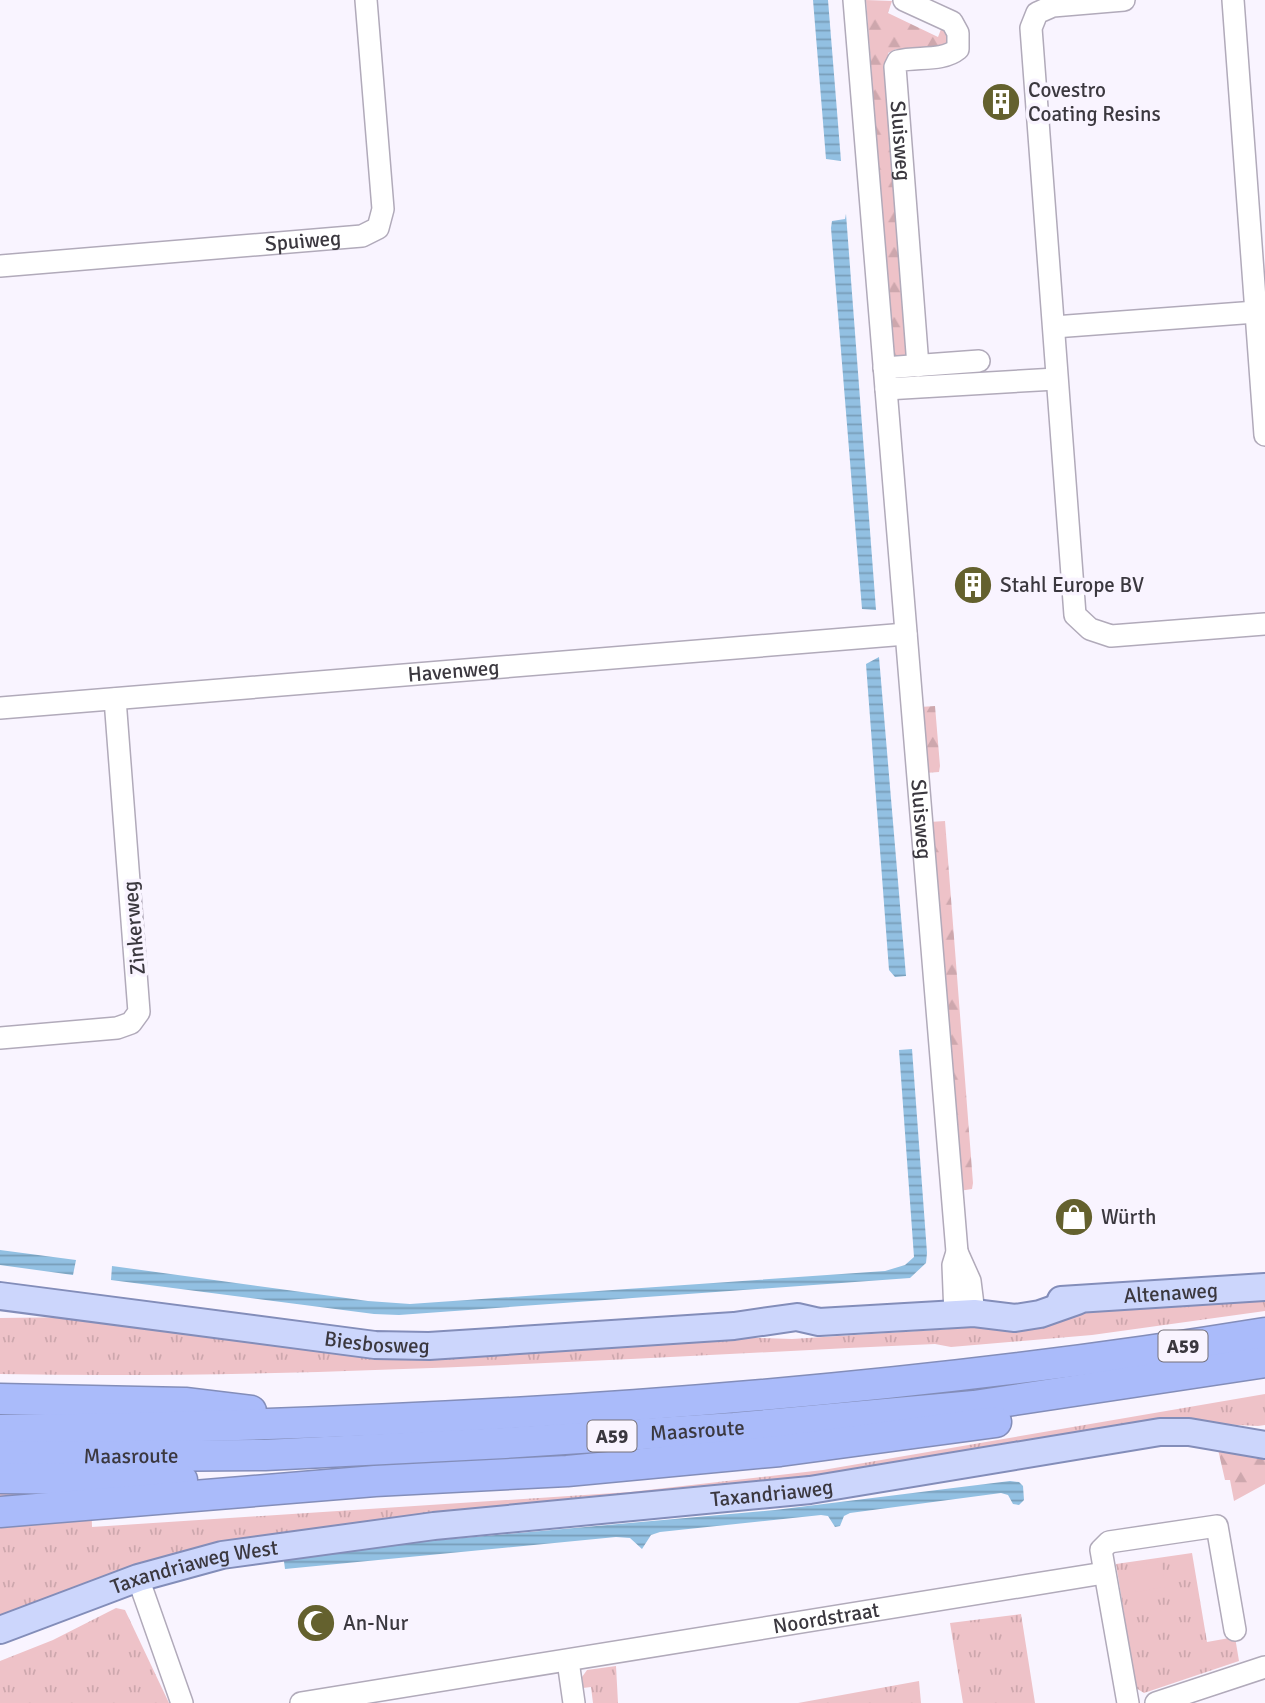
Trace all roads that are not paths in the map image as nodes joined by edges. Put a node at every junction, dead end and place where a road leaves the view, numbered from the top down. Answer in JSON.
{"nodes":[{"id":1,"x":366,"y":0,"type":"edge"},
{"id":2,"x":855,"y":0,"type":"edge"},
{"id":3,"x":904,"y":0,"type":"edge"},
{"id":4,"x":1124,"y":0,"type":"edge"},
{"id":5,"x":1233,"y":0,"type":"edge"},
{"id":6,"x":0,"y":266,"type":"edge"},
{"id":7,"x":1256,"y":313,"type":"junction"},
{"id":8,"x":1054,"y":327,"type":"junction"},
{"id":9,"x":979,"y":361,"type":"dead end"},
{"id":10,"x":918,"y":366,"type":"junction"},
{"id":11,"x":885,"y":378,"type":"junction"},
{"id":12,"x":1056,"y":379,"type":"junction"},
{"id":13,"x":1265,"y":435,"type":"edge"},
{"id":14,"x":1265,"y":624,"type":"edge"},
{"id":15,"x":906,"y":634,"type":"junction"},
{"id":16,"x":116,"y":699,"type":"junction"},
{"id":17,"x":0,"y":708,"type":"edge"},
{"id":18,"x":0,"y":1038,"type":"edge"},
{"id":19,"x":1265,"y":1287,"type":"edge"},
{"id":20,"x":7,"y":1300,"type":"edge"},
{"id":21,"x":964,"y":1314,"type":"junction"},
{"id":22,"x":1265,"y":1333,"type":"edge"},
{"id":23,"x":1265,"y":1363,"type":"edge"},
{"id":24,"x":1222,"y":1370,"type":"junction"},
{"id":25,"x":0,"y":1399,"type":"edge"},
{"id":26,"x":334,"y":1422,"type":"junction"},
{"id":27,"x":0,"y":1430,"type":"edge"},
{"id":28,"x":1265,"y":1444,"type":"edge"},
{"id":29,"x":0,"y":1457,"type":"edge"},
{"id":30,"x":0,"y":1478,"type":"edge"},
{"id":31,"x":375,"y":1481,"type":"junction"},
{"id":32,"x":0,"y":1512,"type":"edge"},
{"id":33,"x":273,"y":1549,"type":"joint"},
{"id":34,"x":1104,"y":1573,"type":"junction"},
{"id":35,"x":141,"y":1587,"type":"junction"},
{"id":36,"x":0,"y":1630,"type":"edge"},
{"id":37,"x":1235,"y":1630,"type":"dead end"},
{"id":38,"x":0,"y":1649,"type":"edge"},
{"id":39,"x":568,"y":1661,"type":"junction"},
{"id":40,"x":1265,"y":1667,"type":"edge"},
{"id":41,"x":182,"y":1703,"type":"edge"},
{"id":42,"x":301,"y":1703,"type":"edge"},
{"id":43,"x":575,"y":1703,"type":"edge"},
{"id":44,"x":1128,"y":1703,"type":"edge"},
{"id":45,"x":1156,"y":1703,"type":"edge"}],
"edges":[{"from":1,"to":6,"type":"street","name":"Spuiweg"},
{"from":2,"to":11,"type":"street","name":"Sluisweg"},
{"from":3,"to":10,"type":"street","name":"Sluisweg"},
{"from":4,"to":8,"type":"street"},
{"from":5,"to":7,"type":"street"},
{"from":7,"to":8,"type":"street"},
{"from":7,"to":13,"type":"street"},
{"from":8,"to":12,"type":"street"},
{"from":9,"to":10,"type":"street"},
{"from":10,"to":11,"type":"street"},
{"from":11,"to":12,"type":"street"},
{"from":11,"to":15,"type":"street","name":"Sluisweg"},
{"from":12,"to":14,"type":"street"},
{"from":15,"to":16,"type":"street","name":"Havenweg"},
{"from":15,"to":21,"type":"street","name":"Sluisweg"},
{"from":16,"to":17,"type":"street","name":"Havenweg"},
{"from":16,"to":18,"type":"street","name":"Zinkerweg"},
{"from":19,"to":21,"type":"main road","name":"Altenaweg"},
{"from":20,"to":21,"type":"main road","name":"Biesbosweg"},
{"from":22,"to":26,"type":"highway","name":"Maasroute","number":"A59"},
{"from":23,"to":24,"type":"highway","name":"Maasroute","number":"A59"},
{"from":24,"to":29,"type":"highway","name":"Maasroute","number":"A59"},
{"from":24,"to":31,"type":"highway","number":"A59"},
{"from":25,"to":26,"type":"highway","number":"A59"},
{"from":26,"to":27,"type":"highway","name":"Maasroute","number":"A59"},
{"from":28,"to":33,"type":"main road","name":"Taxandriaweg"},
{"from":30,"to":31,"type":"highway","number":"A59"},
{"from":31,"to":32,"type":"highway","number":"A59"},
{"from":33,"to":35,"type":"main road","name":"Taxandriaweg West"},
{"from":34,"to":37,"type":"street"},
{"from":34,"to":39,"type":"street","name":"Noordstraat"},
{"from":34,"to":44,"type":"street"},
{"from":35,"to":36,"type":"main road","name":"Taxandriaweg West"},
{"from":35,"to":38,"type":"main road","name":"Taxandriaweg West"},
{"from":35,"to":41,"type":"street"},
{"from":39,"to":42,"type":"street","name":"Noordstraat"},
{"from":39,"to":43,"type":"street"},
{"from":40,"to":45,"type":"street"}]}
